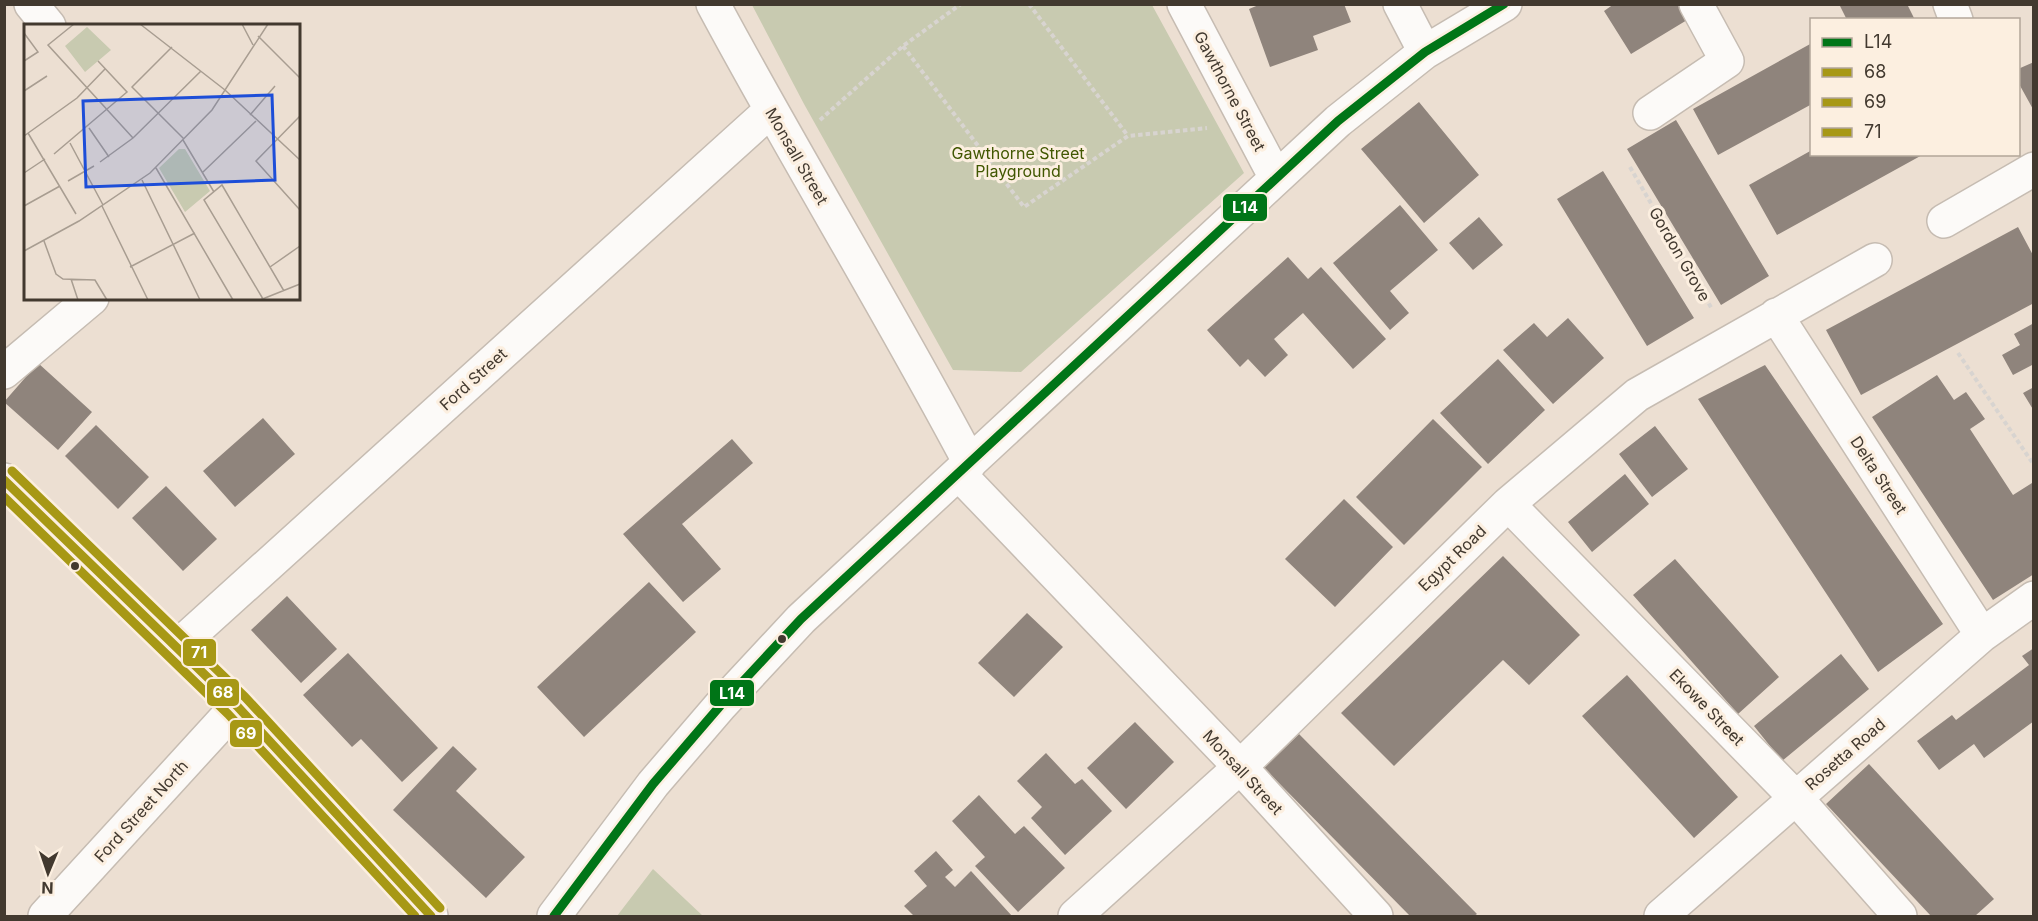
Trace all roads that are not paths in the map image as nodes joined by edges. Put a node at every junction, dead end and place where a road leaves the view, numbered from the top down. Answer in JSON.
{"nodes":[{"id":1,"x":31,"y":4,"type":"edge"},
{"id":2,"x":714,"y":4,"type":"edge"},
{"id":3,"x":1184,"y":4,"type":"edge"},
{"id":4,"x":1400,"y":4,"type":"edge"},
{"id":5,"x":1505,"y":4,"type":"edge"},
{"id":6,"x":1696,"y":4,"type":"edge"},
{"id":7,"x":47,"y":24,"type":"edge"},
{"id":8,"x":1425,"y":52,"type":"junction"},
{"id":9,"x":770,"y":111,"type":"junction"},
{"id":10,"x":1650,"y":113,"type":"dead end"},
{"id":11,"x":2026,"y":173,"type":"edge"},
{"id":12,"x":1276,"y":178,"type":"junction"},
{"id":13,"x":1944,"y":221,"type":"dead end"},
{"id":14,"x":1875,"y":260,"type":"dead end"},
{"id":15,"x":90,"y":300,"type":"edge"},
{"id":16,"x":1776,"y":315,"type":"junction"},
{"id":17,"x":4,"y":372,"type":"edge"},
{"id":18,"x":964,"y":469,"type":"junction"},
{"id":19,"x":4,"y":480,"type":"edge"},
{"id":20,"x":1508,"y":504,"type":"junction"},
{"id":21,"x":2034,"y":598,"type":"edge"},
{"id":22,"x":1982,"y":636,"type":"junction"},
{"id":23,"x":177,"y":647,"type":"junction"},
{"id":24,"x":237,"y":706,"type":"junction"},
{"id":25,"x":1240,"y":767,"type":"junction"},
{"id":26,"x":1795,"y":797,"type":"junction"},
{"id":27,"x":45,"y":916,"type":"edge"},
{"id":28,"x":431,"y":916,"type":"edge"},
{"id":29,"x":554,"y":916,"type":"edge"},
{"id":30,"x":1075,"y":916,"type":"edge"},
{"id":31,"x":1376,"y":916,"type":"edge"},
{"id":32,"x":1661,"y":916,"type":"edge"},
{"id":33,"x":1900,"y":916,"type":"edge"}],
"edges":[{"from":1,"to":7,"type":"street"},
{"from":2,"to":9,"type":"street","name":"Monsall Street"},
{"from":3,"to":12,"type":"street","name":"Gawthorne Street"},
{"from":4,"to":8,"type":"street"},
{"from":5,"to":8,"type":"street"},
{"from":6,"to":10,"type":"street"},
{"from":8,"to":12,"type":"street"},
{"from":9,"to":18,"type":"street","name":"Monsall Street"},
{"from":9,"to":23,"type":"street","name":"Ford Street"},
{"from":11,"to":13,"type":"street"},
{"from":12,"to":18,"type":"street"},
{"from":14,"to":16,"type":"street","name":"Egypt Road"},
{"from":15,"to":17,"type":"street"},
{"from":16,"to":20,"type":"street","name":"Egypt Road"},
{"from":16,"to":22,"type":"street","name":"Delta Street"},
{"from":18,"to":25,"type":"street","name":"Monsall Street"},
{"from":18,"to":29,"type":"street"},
{"from":19,"to":23,"type":"street"},
{"from":20,"to":25,"type":"street","name":"Egypt Road"},
{"from":20,"to":26,"type":"street","name":"Ekowe Street"},
{"from":21,"to":22,"type":"street","name":"Rosetta Road"},
{"from":22,"to":26,"type":"street","name":"Rosetta Road"},
{"from":23,"to":24,"type":"street"},
{"from":24,"to":27,"type":"street","name":"Ford Street North"},
{"from":24,"to":28,"type":"street"},
{"from":25,"to":30,"type":"street","name":"Egypt Road"},
{"from":25,"to":31,"type":"street","name":"Monsall Street"},
{"from":26,"to":32,"type":"street","name":"Rosetta Road"},
{"from":26,"to":33,"type":"street","name":"Ekowe Street"}]}
